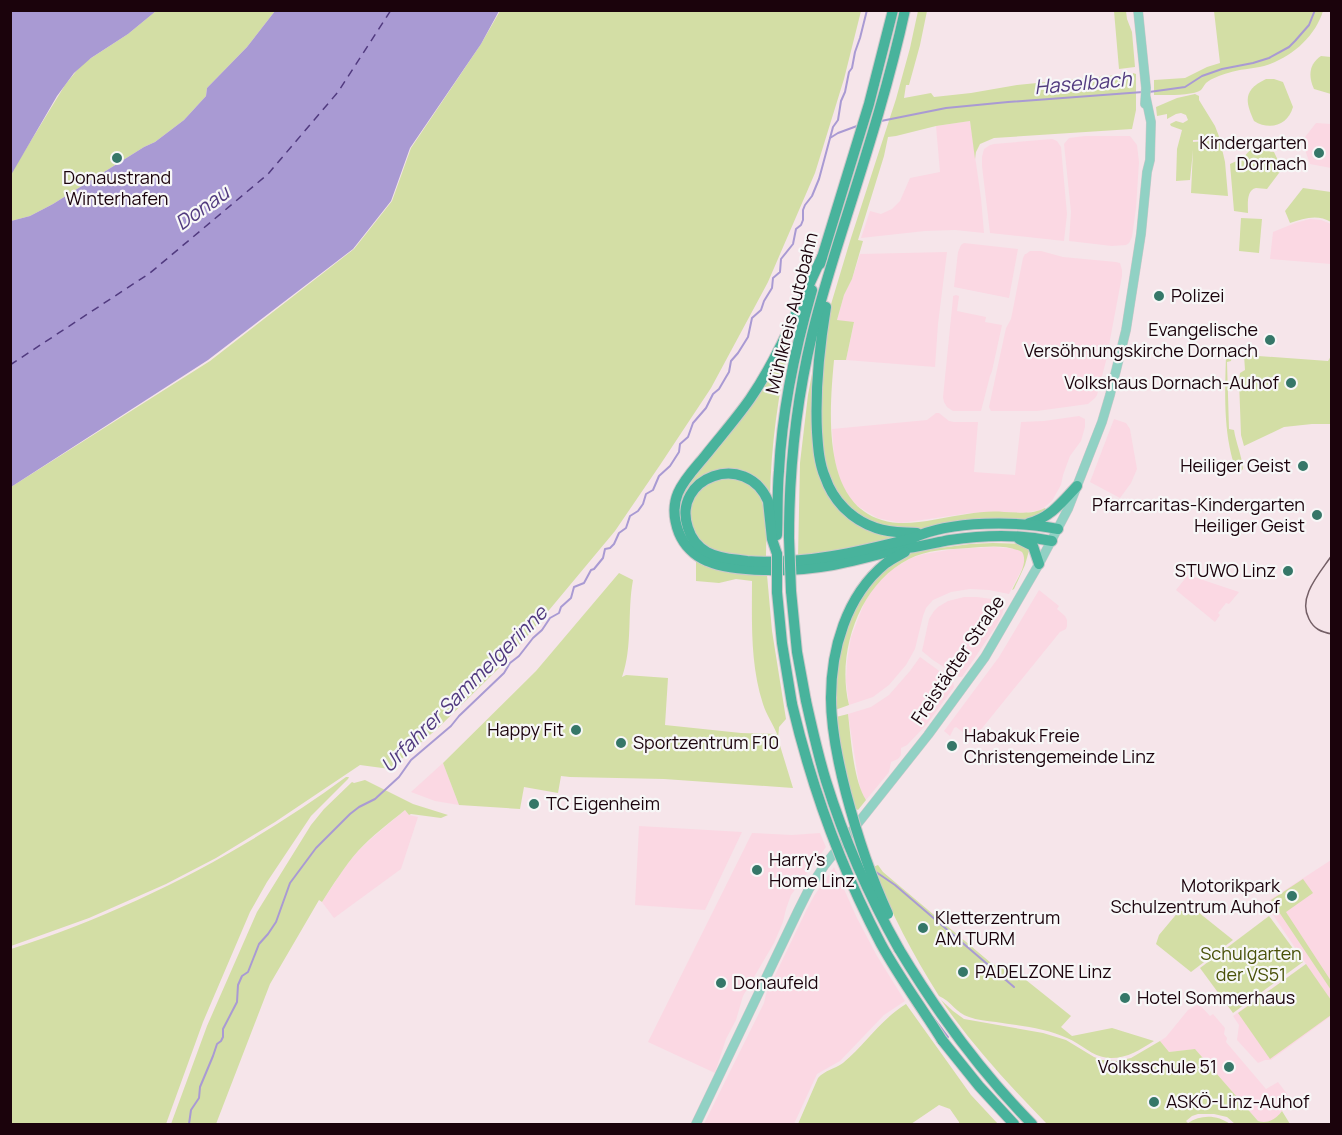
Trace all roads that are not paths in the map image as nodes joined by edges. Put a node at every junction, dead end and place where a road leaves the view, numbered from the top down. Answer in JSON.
{"nodes":[{"id":1,"x":893,"y":10,"type":"edge"},
{"id":2,"x":905,"y":10,"type":"edge"},
{"id":3,"x":1138,"y":10,"type":"edge"},
{"id":4,"x":822,"y":257,"type":"junction"},
{"id":5,"x":830,"y":268,"type":"junction"},
{"id":6,"x":1077,"y":486,"type":"junction"},
{"id":7,"x":1022,"y":524,"type":"junction"},
{"id":8,"x":1058,"y":529,"type":"junction"},
{"id":9,"x":922,"y":534,"type":"junction"},
{"id":10,"x":1014,"y":536,"type":"junction"},
{"id":11,"x":779,"y":538,"type":"junction"},
{"id":12,"x":1052,"y":541,"type":"junction"},
{"id":13,"x":910,"y":548,"type":"junction"},
{"id":14,"x":1039,"y":564,"type":"junction"},
{"id":15,"x":899,"y":949,"type":"junction"},
{"id":16,"x":696,"y":1125,"type":"edge"},
{"id":17,"x":1014,"y":1125,"type":"edge"},
{"id":18,"x":1032,"y":1125,"type":"edge"}],
"edges":[{"from":1,"to":4,"type":"highway","name":"Mühlkreis Autobahn"},
{"from":2,"to":5,"type":"highway","name":"Mühlkreis Autobahn"},
{"from":3,"to":6,"type":"main road","name":"Freistädter Straße"},
{"from":4,"to":11,"type":"highway","name":"Mühlkreis Autobahn"},
{"from":4,"to":13,"type":"highway"},
{"from":5,"to":9,"type":"highway"},
{"from":5,"to":11,"type":"highway","name":"Mühlkreis Autobahn"},
{"from":6,"to":7,"type":"highway"},
{"from":6,"to":8,"type":"main road","name":"Freistädter Straße"},
{"from":7,"to":8,"type":"highway"},
{"from":7,"to":9,"type":"highway"},
{"from":8,"to":12,"type":"main road","name":"Freistädter Straße"},
{"from":9,"to":11,"type":"highway"},
{"from":10,"to":12,"type":"highway"},
{"from":10,"to":13,"type":"highway"},
{"from":10,"to":14,"type":"highway"},
{"from":11,"to":15,"type":"highway","name":"Mühlkreis Autobahn","bridge":true},
{"from":11,"to":17,"type":"highway","name":"Mühlkreis Autobahn","bridge":true},
{"from":12,"to":14,"type":"main road","name":"Freistädter Straße"},
{"from":13,"to":15,"type":"highway","bridge":true},
{"from":14,"to":16,"type":"main road","name":"Freistädter Straße"},
{"from":15,"to":18,"type":"highway"}]}
